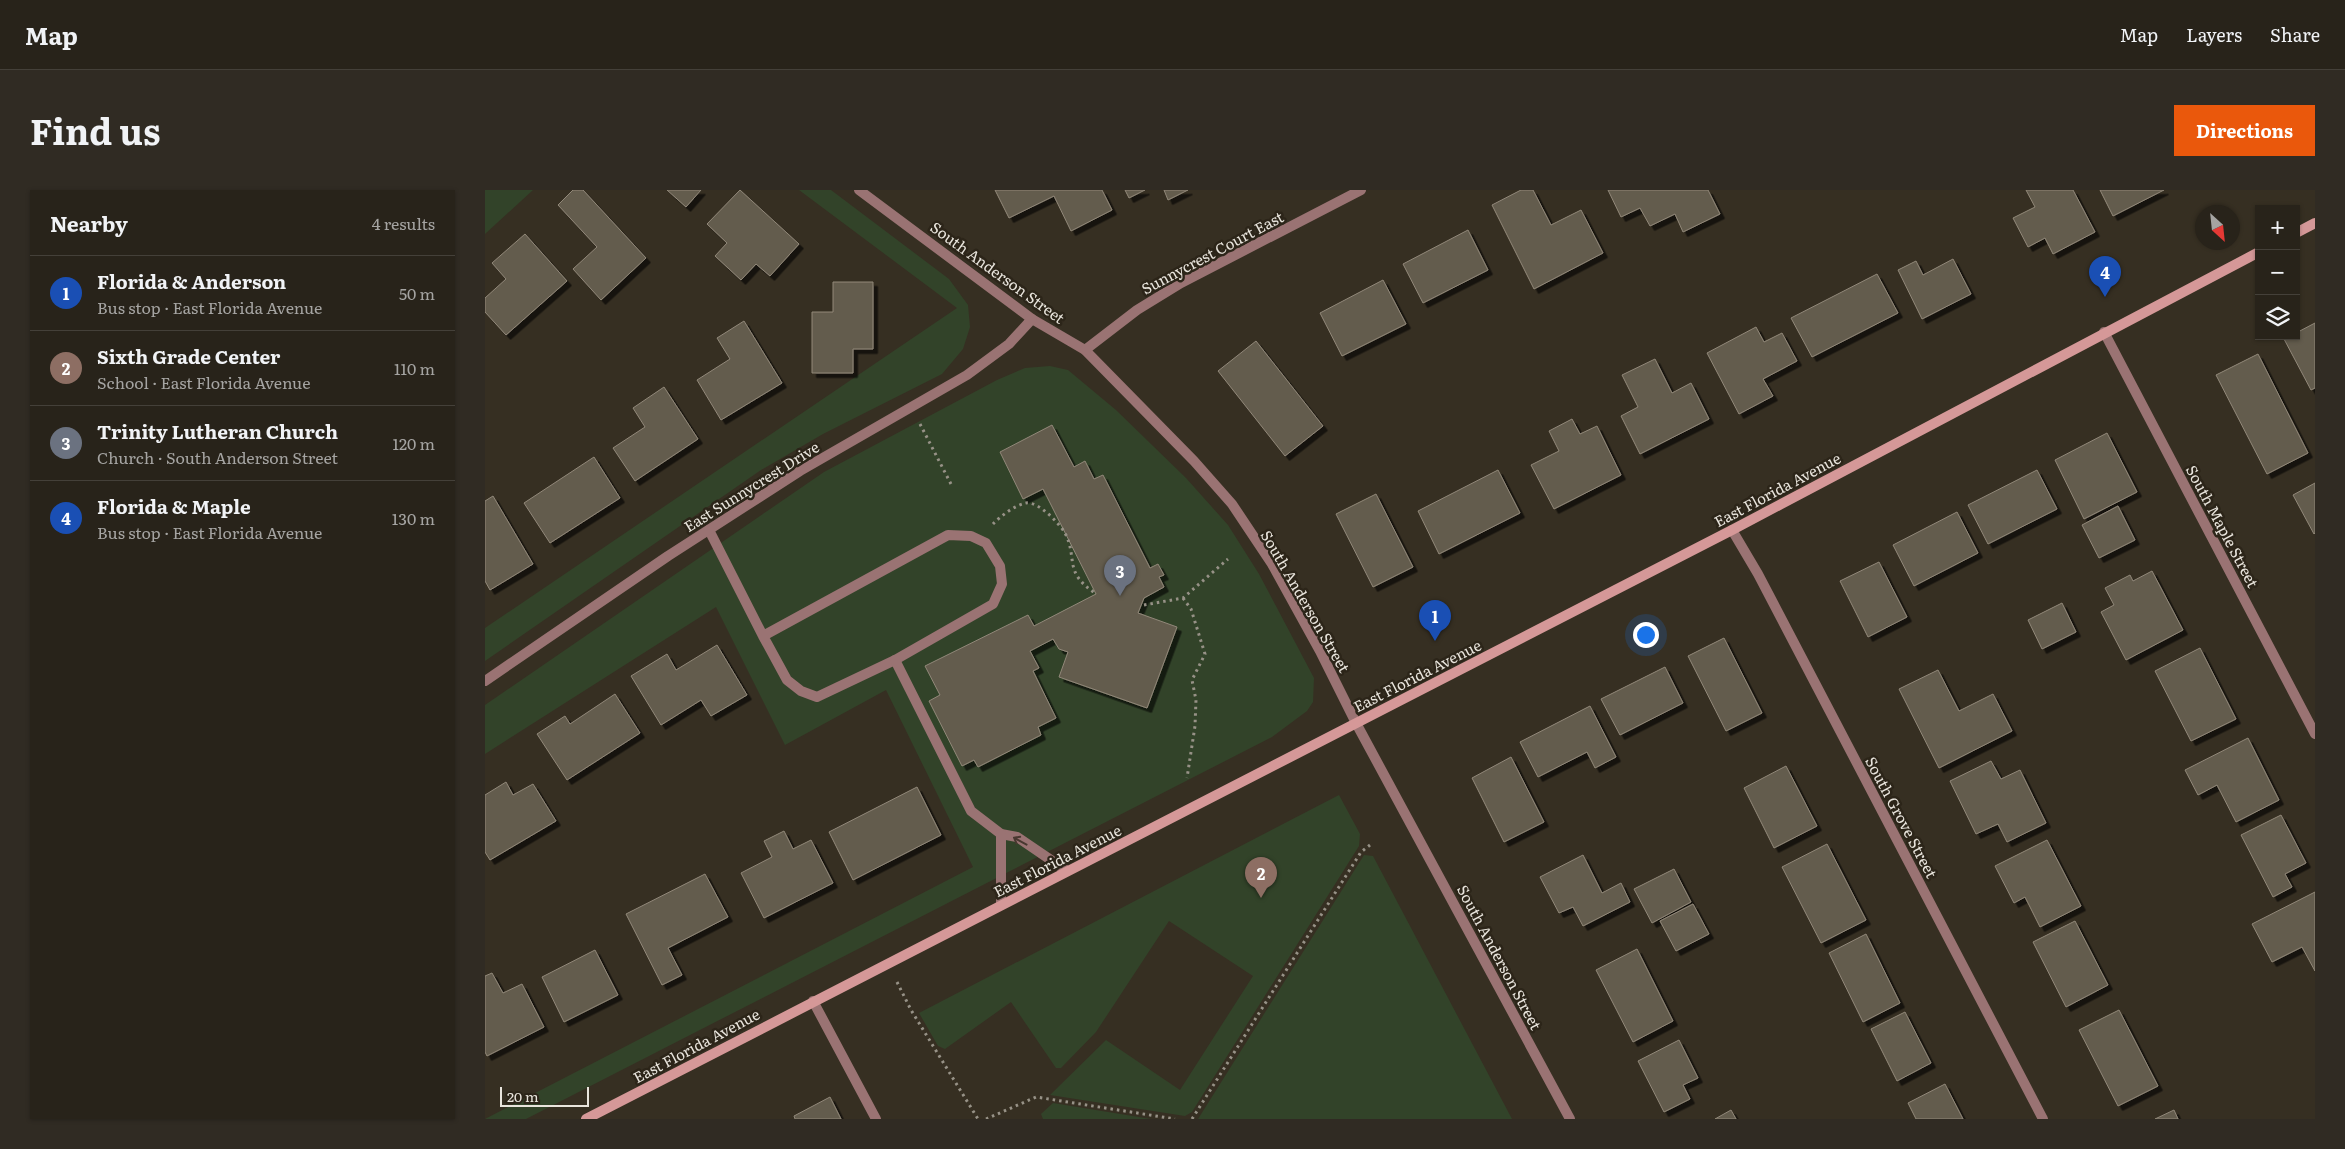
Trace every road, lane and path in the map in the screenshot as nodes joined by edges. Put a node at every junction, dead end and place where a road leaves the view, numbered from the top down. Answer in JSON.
{"nodes":[{"id":1,"x":859,"y":190,"type":"edge"},
{"id":2,"x":1361,"y":190,"type":"edge"},
{"id":3,"x":2315,"y":223,"type":"edge"},
{"id":4,"x":2300,"y":231,"type":"edge"},
{"id":5,"x":2255,"y":254,"type":"edge"},
{"id":6,"x":1032,"y":319,"type":"junction"},
{"id":7,"x":2104,"y":332,"type":"junction"},
{"id":8,"x":1085,"y":350,"type":"junction"},
{"id":9,"x":911,"y":408,"type":"junction"},
{"id":10,"x":951,"y":486,"type":"dead end"},
{"id":11,"x":709,"y":530,"type":"junction"},
{"id":12,"x":1732,"y":530,"type":"junction"},
{"id":13,"x":978,"y":539,"type":"junction"},
{"id":14,"x":1228,"y":559,"type":"dead end"},
{"id":15,"x":1095,"y":593,"type":"dead end"},
{"id":16,"x":1183,"y":598,"type":"junction"},
{"id":17,"x":1143,"y":606,"type":"dead end"},
{"id":18,"x":763,"y":636,"type":"junction"},
{"id":19,"x":895,"y":660,"type":"junction"},
{"id":20,"x":485,"y":681,"type":"edge"},
{"id":21,"x":1356,"y":723,"type":"junction"},
{"id":22,"x":2315,"y":734,"type":"edge"},
{"id":23,"x":1187,"y":778,"type":"dead end"},
{"id":24,"x":1001,"y":834,"type":"junction"},
{"id":25,"x":1369,"y":845,"type":"dead end"},
{"id":26,"x":1067,"y":871,"type":"junction"},
{"id":27,"x":1001,"y":905,"type":"junction"},
{"id":28,"x":887,"y":964,"type":"junction"},
{"id":29,"x":813,"y":1001,"type":"junction"},
{"id":30,"x":605,"y":1115,"type":"edge"},
{"id":31,"x":586,"y":1119,"type":"edge"},
{"id":32,"x":876,"y":1119,"type":"edge"},
{"id":33,"x":978,"y":1119,"type":"edge"},
{"id":34,"x":986,"y":1119,"type":"edge"},
{"id":35,"x":1175,"y":1119,"type":"edge"},
{"id":36,"x":1192,"y":1119,"type":"edge"},
{"id":37,"x":1570,"y":1119,"type":"edge"},
{"id":38,"x":2043,"y":1119,"type":"edge"}],
"edges":[{"from":1,"to":6,"type":"street","name":"South Anderson Street"},
{"from":2,"to":8,"type":"street","name":"Sunnycrest Court East"},
{"from":3,"to":4,"type":"main road"},
{"from":5,"to":7,"type":"main road","name":"East Florida Avenue"},
{"from":6,"to":8,"type":"street","name":"South Anderson Street"},
{"from":6,"to":9,"type":"street","name":"East Sunnycrest Drive"},
{"from":7,"to":12,"type":"main road","name":"East Florida Avenue"},
{"from":7,"to":22,"type":"street","name":"South Maple Street"},
{"from":8,"to":21,"type":"street","name":"South Anderson Street"},
{"from":9,"to":10,"type":"path"},
{"from":9,"to":11,"type":"street","name":"East Sunnycrest Drive"},
{"from":11,"to":18,"type":"street"},
{"from":11,"to":20,"type":"street","name":"East Sunnycrest Drive"},
{"from":12,"to":21,"type":"main road","name":"East Florida Avenue"},
{"from":12,"to":38,"type":"street","name":"South Grove Street"},
{"from":13,"to":15,"type":"path"},
{"from":13,"to":18,"type":"street"},
{"from":13,"to":19,"type":"street"},
{"from":14,"to":16,"type":"path"},
{"from":16,"to":17,"type":"path"},
{"from":16,"to":23,"type":"path"},
{"from":18,"to":19,"type":"street"},
{"from":19,"to":24,"type":"street"},
{"from":21,"to":26,"type":"main road","name":"East Florida Avenue"},
{"from":21,"to":37,"type":"street","name":"South Anderson Street"},
{"from":26,"to":24,"type":"street","one_way":true},
{"from":24,"to":27,"type":"street"},
{"from":25,"to":36,"type":"path"},
{"from":26,"to":27,"type":"main road","name":"East Florida Avenue"},
{"from":27,"to":28,"type":"main road","name":"East Florida Avenue"},
{"from":28,"to":29,"type":"main road","name":"East Florida Avenue"},
{"from":28,"to":33,"type":"path"},
{"from":29,"to":30,"type":"main road","name":"East Florida Avenue"},
{"from":29,"to":32,"type":"street"},
{"from":30,"to":31,"type":"main road","name":"East Florida Avenue"},
{"from":34,"to":35,"type":"path"}]}
